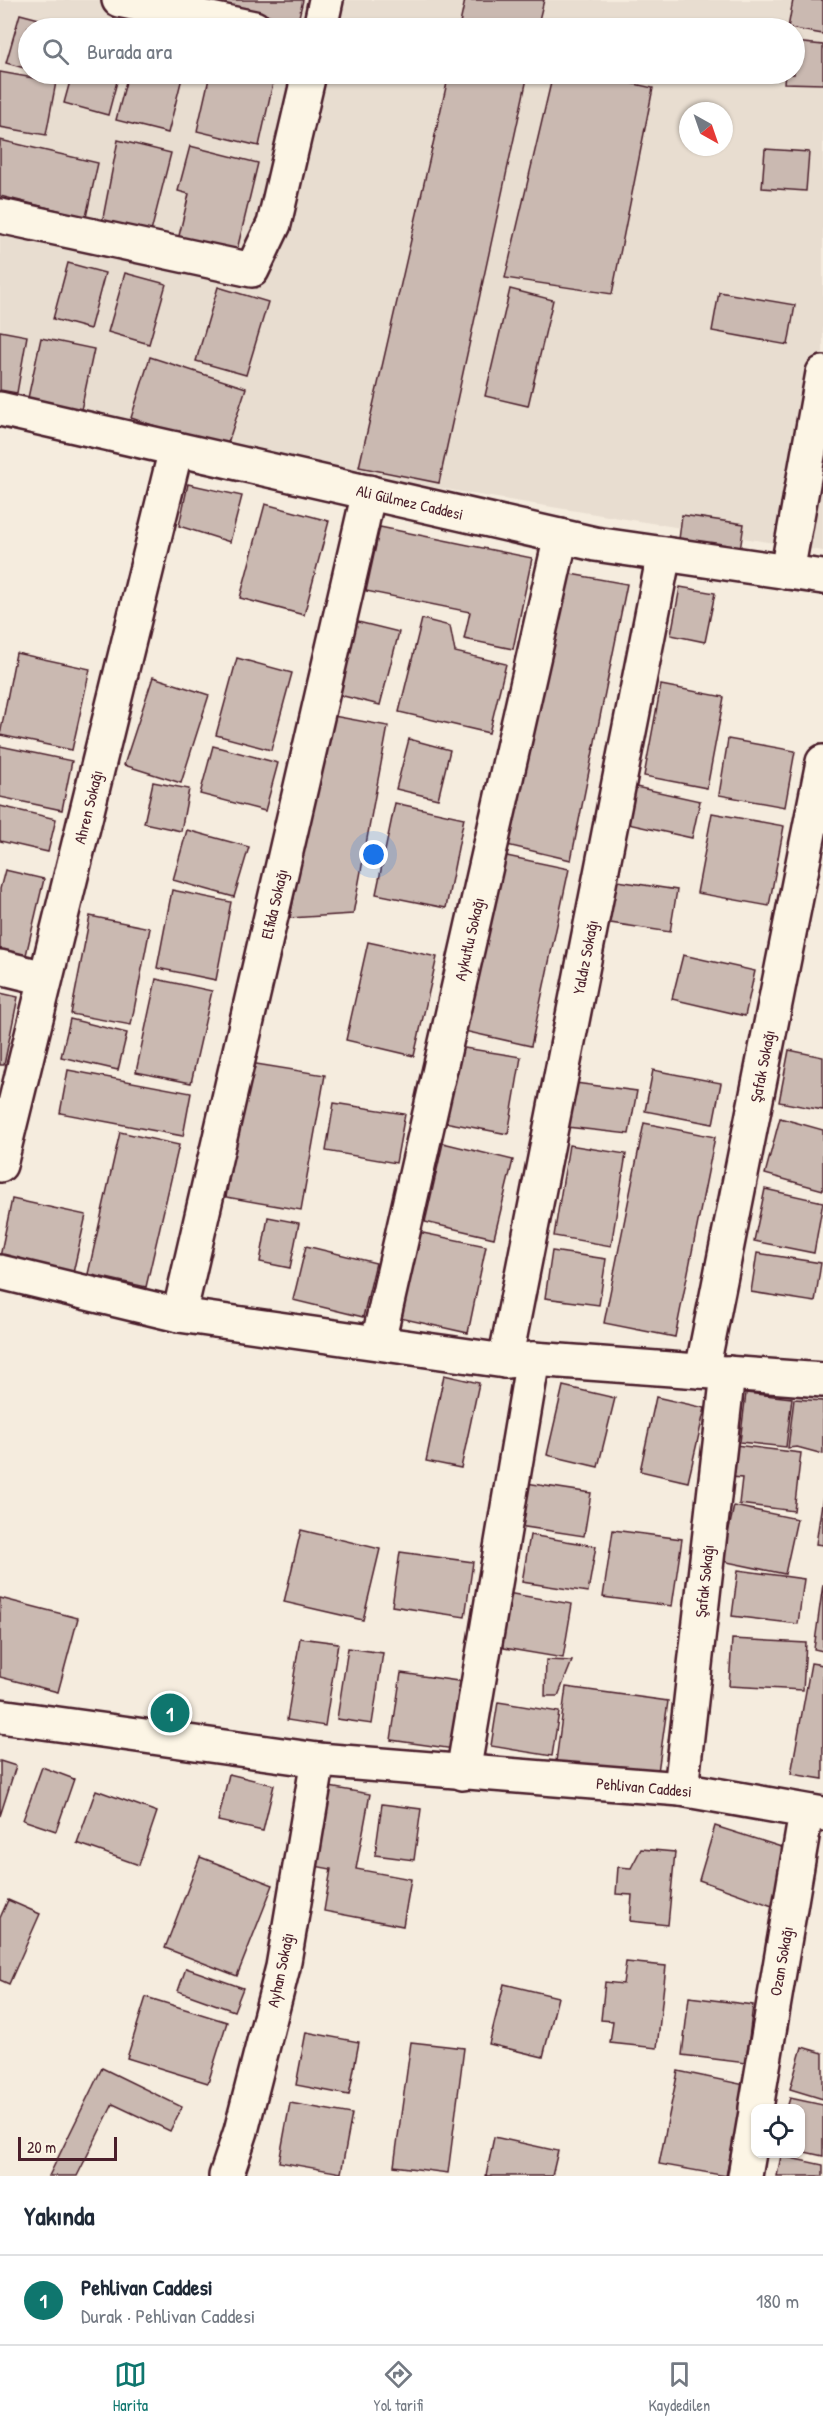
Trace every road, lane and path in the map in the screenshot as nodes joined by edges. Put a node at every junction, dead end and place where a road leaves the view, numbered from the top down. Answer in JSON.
{"nodes":[{"id":1,"x":119,"y":0,"type":"edge"},
{"id":2,"x":326,"y":0,"type":"edge"},
{"id":3,"x":206,"y":18,"type":"edge"},
{"id":4,"x":322,"y":18,"type":"edge"},
{"id":5,"x":307,"y":84,"type":"edge"},
{"id":6,"x":0,"y":216,"type":"edge"},
{"id":7,"x":823,"y":373,"type":"edge"},
{"id":8,"x":0,"y":409,"type":"edge"},
{"id":9,"x":176,"y":449,"type":"junction"},
{"id":10,"x":369,"y":492,"type":"junction"},
{"id":11,"x":561,"y":536,"type":"junction"},
{"id":12,"x":664,"y":554,"type":"junction"},
{"id":13,"x":786,"y":572,"type":"junction"},
{"id":14,"x":823,"y":577,"type":"edge"},
{"id":15,"x":823,"y":762,"type":"edge"},
{"id":16,"x":0,"y":967,"type":"edge"},
{"id":17,"x":45,"y":978,"type":"junction"},
{"id":18,"x":0,"y":1165,"type":"edge"},
{"id":19,"x":0,"y":1272,"type":"edge"},
{"id":20,"x":179,"y":1315,"type":"junction"},
{"id":21,"x":378,"y":1342,"type":"junction"},
{"id":22,"x":519,"y":1360,"type":"junction"},
{"id":23,"x":715,"y":1372,"type":"junction"},
{"id":24,"x":821,"y":1373,"type":"edge"},
{"id":25,"x":0,"y":1716,"type":"edge"},
{"id":26,"x":318,"y":1760,"type":"junction"},
{"id":27,"x":463,"y":1773,"type":"junction"},
{"id":28,"x":681,"y":1789,"type":"junction"},
{"id":29,"x":815,"y":1814,"type":"edge"},
{"id":30,"x":757,"y":2104,"type":"edge"},
{"id":31,"x":751,"y":2140,"type":"edge"},
{"id":32,"x":226,"y":2176,"type":"edge"},
{"id":33,"x":745,"y":2176,"type":"edge"}],
"edges":[{"from":1,"to":3,"type":"street"},
{"from":2,"to":4,"type":"street"},
{"from":5,"to":6,"type":"street"},
{"from":7,"to":13,"type":"street"},
{"from":8,"to":9,"type":"street","name":"Ali Gülmez Caddesi"},
{"from":9,"to":10,"type":"street","name":"Ali Gülmez Caddesi"},
{"from":9,"to":17,"type":"street","name":"Ahren Sokağı"},
{"from":10,"to":11,"type":"street","name":"Ali Gülmez Caddesi"},
{"from":10,"to":20,"type":"street","name":"Elfida Sokağı"},
{"from":11,"to":12,"type":"street","name":"Ali Gülmez Caddesi"},
{"from":11,"to":21,"type":"street","name":"Aykutlu Sokağı"},
{"from":12,"to":13,"type":"street","name":"Ali Gülmez Caddesi"},
{"from":12,"to":22,"type":"street","name":"Yaldız Sokağı"},
{"from":13,"to":14,"type":"street","name":"Ali Gülmez Caddesi"},
{"from":15,"to":23,"type":"street","name":"Şafak Sokağı"},
{"from":16,"to":17,"type":"street"},
{"from":17,"to":18,"type":"street","name":"Ahren Sokağı"},
{"from":19,"to":20,"type":"street"},
{"from":20,"to":21,"type":"street"},
{"from":21,"to":22,"type":"street"},
{"from":22,"to":23,"type":"street"},
{"from":22,"to":27,"type":"street","name":"Yaldız Sokağı"},
{"from":23,"to":24,"type":"street"},
{"from":23,"to":28,"type":"street","name":"Şafak Sokağı"},
{"from":25,"to":26,"type":"street","name":"Pehlivan Caddesi"},
{"from":26,"to":27,"type":"street","name":"Pehlivan Caddesi"},
{"from":26,"to":32,"type":"street","name":"Ayhan Sokağı"},
{"from":27,"to":28,"type":"street","name":"Pehlivan Caddesi"},
{"from":28,"to":29,"type":"street","name":"Pehlivan Caddesi"},
{"from":29,"to":30,"type":"street","name":"Ozan Sokağı"},
{"from":31,"to":33,"type":"street","name":"Ozan Sokağı"}]}
